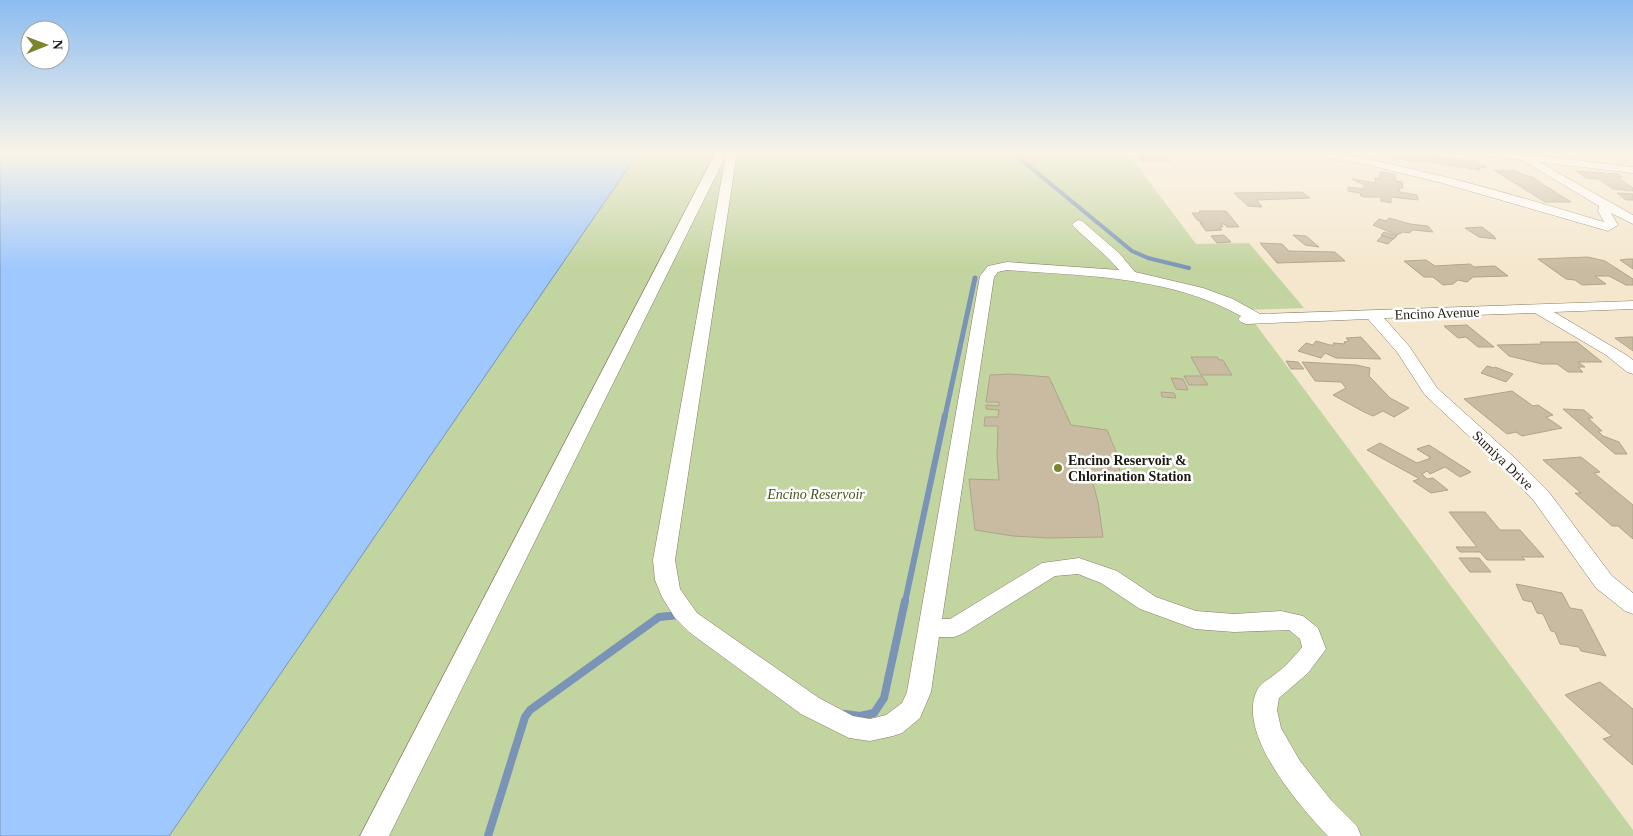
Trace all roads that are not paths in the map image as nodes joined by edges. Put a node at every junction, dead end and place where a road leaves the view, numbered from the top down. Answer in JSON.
{"nodes":[{"id":1,"x":702,"y":191,"type":"edge"},
{"id":2,"x":725,"y":191,"type":"edge"},
{"id":3,"x":1482,"y":191,"type":"edge"},
{"id":4,"x":1582,"y":191,"type":"edge"},
{"id":5,"x":1609,"y":206,"type":"junction"},
{"id":6,"x":1633,"y":220,"type":"edge"},
{"id":7,"x":1078,"y":224,"type":"dead end"},
{"id":8,"x":1130,"y":275,"type":"junction"},
{"id":9,"x":1633,"y":305,"type":"edge"},
{"id":10,"x":1539,"y":309,"type":"junction"},
{"id":11,"x":1373,"y":315,"type":"junction"},
{"id":12,"x":1633,"y":369,"type":"edge"},
{"id":13,"x":1633,"y":605,"type":"edge"},
{"id":14,"x":930,"y":628,"type":"junction"},
{"id":15,"x":374,"y":836,"type":"edge"},
{"id":16,"x":1347,"y":836,"type":"edge"}],
"edges":[{"from":1,"to":15,"type":"street"},
{"from":2,"to":14,"type":"street"},
{"from":3,"to":5,"type":"street"},
{"from":4,"to":5,"type":"street"},
{"from":5,"to":6,"type":"street"},
{"from":7,"to":8,"type":"street"},
{"from":8,"to":11,"type":"street","name":"Encino Avenue"},
{"from":8,"to":14,"type":"street"},
{"from":9,"to":10,"type":"street","name":"Encino Avenue"},
{"from":10,"to":11,"type":"street","name":"Encino Avenue"},
{"from":10,"to":12,"type":"street"},
{"from":11,"to":13,"type":"street","name":"Sumiya Drive"},
{"from":14,"to":16,"type":"street"}]}
